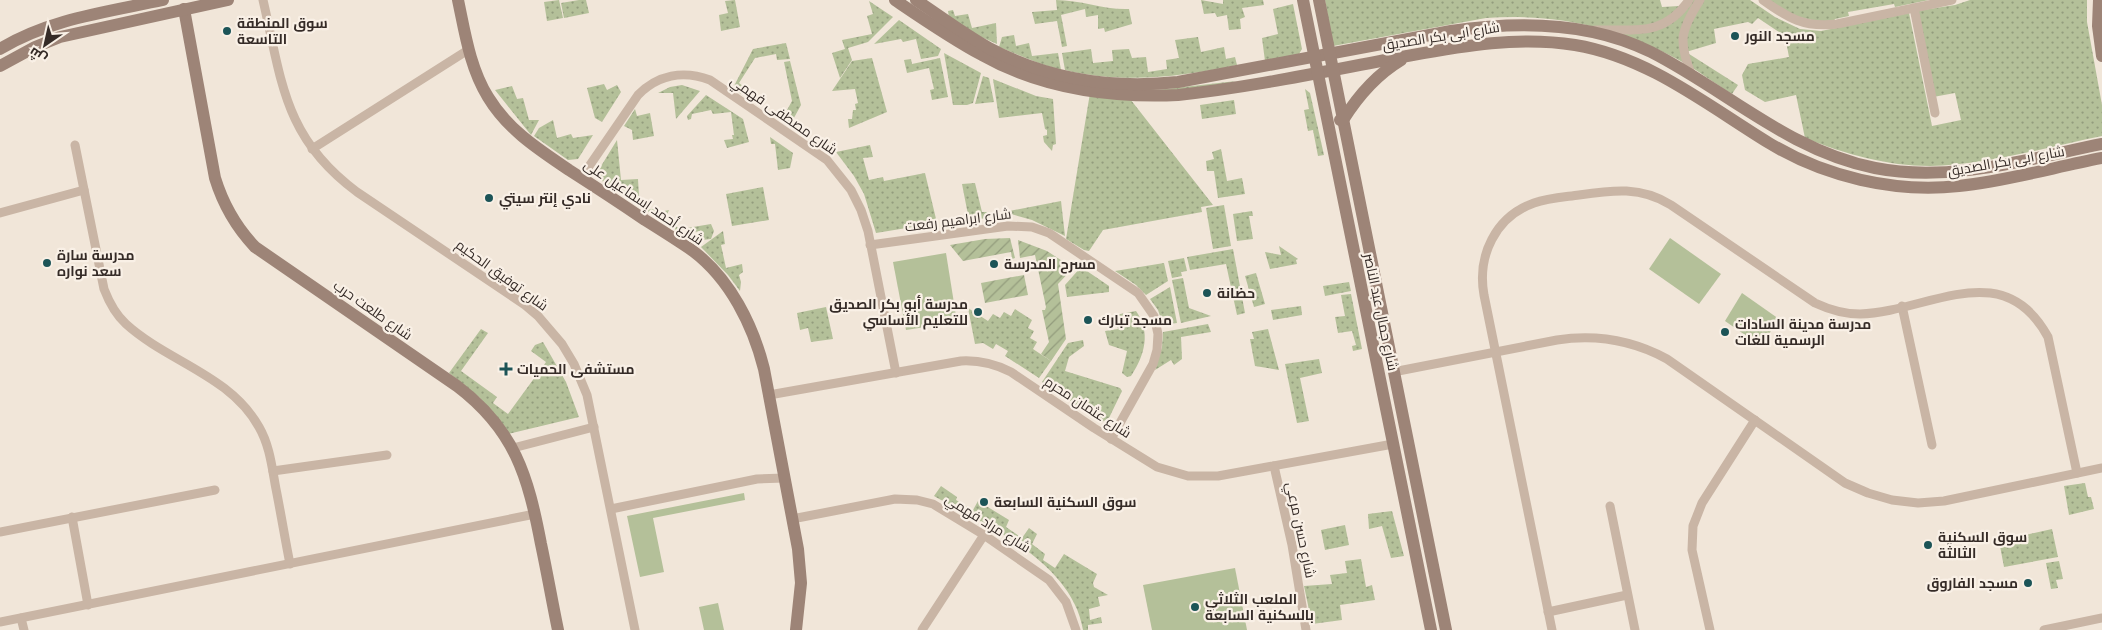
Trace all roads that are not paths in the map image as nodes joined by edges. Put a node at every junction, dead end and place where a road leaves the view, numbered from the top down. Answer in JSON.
{"nodes":[{"id":1,"x":163,"y":0,"type":"edge"},
{"id":2,"x":228,"y":0,"type":"edge"},
{"id":3,"x":263,"y":0,"type":"edge"},
{"id":4,"x":458,"y":0,"type":"edge"},
{"id":5,"x":894,"y":0,"type":"edge"},
{"id":6,"x":916,"y":0,"type":"edge"},
{"id":7,"x":1303,"y":0,"type":"edge"},
{"id":8,"x":1319,"y":0,"type":"edge"},
{"id":9,"x":1689,"y":0,"type":"edge"},
{"id":10,"x":1700,"y":0,"type":"edge"},
{"id":11,"x":1763,"y":0,"type":"edge"},
{"id":12,"x":1952,"y":0,"type":"edge"},
{"id":13,"x":2099,"y":0,"type":"edge"},
{"id":14,"x":184,"y":6,"type":"edge"},
{"id":15,"x":1914,"y":8,"type":"junction"},
{"id":16,"x":1579,"y":30,"type":"junction"},
{"id":17,"x":0,"y":49,"type":"edge"},
{"id":18,"x":468,"y":50,"type":"junction"},
{"id":19,"x":1330,"y":54,"type":"junction"},
{"id":20,"x":1406,"y":56,"type":"junction"},
{"id":21,"x":2102,"y":56,"type":"edge"},
{"id":22,"x":1314,"y":57,"type":"junction"},
{"id":23,"x":1275,"y":64,"type":"junction"},
{"id":24,"x":0,"y":66,"type":"edge"},
{"id":25,"x":1332,"y":69,"type":"junction"},
{"id":26,"x":1317,"y":72,"type":"junction"},
{"id":27,"x":1692,"y":76,"type":"junction"},
{"id":28,"x":1278,"y":79,"type":"junction"},
{"id":29,"x":1935,"y":113,"type":"dead end"},
{"id":30,"x":1343,"y":120,"type":"junction"},
{"id":31,"x":1328,"y":122,"type":"junction"},
{"id":32,"x":1777,"y":129,"type":"junction"},
{"id":33,"x":1769,"y":143,"type":"junction"},
{"id":34,"x":2102,"y":144,"type":"edge"},
{"id":35,"x":75,"y":145,"type":"dead end"},
{"id":36,"x":312,"y":149,"type":"junction"},
{"id":37,"x":2102,"y":158,"type":"edge"},
{"id":38,"x":1957,"y":172,"type":"junction"},
{"id":39,"x":581,"y":178,"type":"junction"},
{"id":40,"x":1957,"y":186,"type":"junction"},
{"id":41,"x":84,"y":190,"type":"junction"},
{"id":42,"x":0,"y":212,"type":"edge"},
{"id":43,"x":870,"y":245,"type":"junction"},
{"id":44,"x":1902,"y":306,"type":"junction"},
{"id":45,"x":1496,"y":352,"type":"junction"},
{"id":46,"x":1393,"y":372,"type":"junction"},
{"id":47,"x":896,"y":373,"type":"junction"},
{"id":48,"x":769,"y":395,"type":"junction"},
{"id":49,"x":1755,"y":420,"type":"junction"},
{"id":50,"x":594,"y":427,"type":"junction"},
{"id":51,"x":1111,"y":439,"type":"junction"},
{"id":52,"x":1393,"y":444,"type":"junction"},
{"id":53,"x":1932,"y":445,"type":"dead end"},
{"id":54,"x":513,"y":448,"type":"junction"},
{"id":55,"x":388,"y":455,"type":"dead end"},
{"id":56,"x":1274,"y":466,"type":"junction"},
{"id":57,"x":2102,"y":468,"type":"edge"},
{"id":58,"x":273,"y":471,"type":"junction"},
{"id":59,"x":2077,"y":473,"type":"junction"},
{"id":60,"x":784,"y":478,"type":"junction"},
{"id":61,"x":214,"y":490,"type":"dead end"},
{"id":62,"x":1610,"y":506,"type":"dead end"},
{"id":63,"x":610,"y":509,"type":"junction"},
{"id":64,"x":535,"y":514,"type":"junction"},
{"id":65,"x":72,"y":517,"type":"junction"},
{"id":66,"x":792,"y":519,"type":"junction"},
{"id":67,"x":0,"y":532,"type":"edge"},
{"id":68,"x":984,"y":535,"type":"junction"},
{"id":69,"x":290,"y":564,"type":"junction"},
{"id":70,"x":1435,"y":580,"type":"junction"},
{"id":71,"x":1421,"y":582,"type":"junction"},
{"id":72,"x":1627,"y":595,"type":"junction"},
{"id":73,"x":88,"y":604,"type":"junction"},
{"id":74,"x":1548,"y":612,"type":"junction"},
{"id":75,"x":22,"y":618,"type":"junction"},
{"id":76,"x":2102,"y":618,"type":"edge"},
{"id":77,"x":0,"y":622,"type":"edge"},
{"id":78,"x":24,"y":630,"type":"edge"},
{"id":79,"x":558,"y":630,"type":"edge"},
{"id":80,"x":635,"y":630,"type":"edge"},
{"id":81,"x":796,"y":630,"type":"edge"},
{"id":82,"x":922,"y":630,"type":"edge"},
{"id":83,"x":1076,"y":630,"type":"edge"},
{"id":84,"x":1306,"y":630,"type":"edge"},
{"id":85,"x":1431,"y":630,"type":"edge"},
{"id":86,"x":1446,"y":630,"type":"edge"},
{"id":87,"x":1552,"y":630,"type":"edge"},
{"id":88,"x":1635,"y":630,"type":"edge"},
{"id":89,"x":1710,"y":630,"type":"edge"},
{"id":90,"x":2044,"y":630,"type":"edge"}],
"edges":[{"from":1,"to":17,"type":"main road"},
{"from":2,"to":14,"type":"main road"},
{"from":3,"to":36,"type":"street","name":"شارع توفيق الحكيم"},
{"from":4,"to":18,"type":"main road","name":"شارع أحمد إسماعيل على"},
{"from":5,"to":28,"type":"main road","name":"شارع ابى بكر الصديق"},
{"from":6,"to":23,"type":"main road","name":"شارع ابى بكر الصديق"},
{"from":7,"to":22,"type":"main road","name":"شارع جمال عبد الناصر"},
{"from":8,"to":19,"type":"main road","name":"شارع جمال عبد الناصر"},
{"from":9,"to":16,"type":"street"},
{"from":10,"to":27,"type":"street"},
{"from":11,"to":15,"type":"street"},
{"from":12,"to":15,"type":"street"},
{"from":13,"to":21,"type":"main road"},
{"from":14,"to":24,"type":"main road"},
{"from":14,"to":54,"type":"main road","name":"شارع طلعت حرب"},
{"from":15,"to":29,"type":"street"},
{"from":16,"to":19,"type":"main road","name":"شارع ابى بكر الصديق"},
{"from":16,"to":27,"type":"main road","name":"شارع ابى بكر الصديق"},
{"from":18,"to":36,"type":"street"},
{"from":18,"to":39,"type":"main road","name":"شارع أحمد إسماعيل على"},
{"from":19,"to":22,"type":"main road","name":"شارع ابى بكر الصديق"},
{"from":19,"to":25,"type":"main road","name":"شارع جمال عبد الناصر"},
{"from":20,"to":25,"type":"main road","name":"شارع ابى بكر الصديق"},
{"from":20,"to":30,"type":"main road"},
{"from":20,"to":33,"type":"main road","name":"شارع ابى بكر الصديق"},
{"from":22,"to":23,"type":"main road","name":"شارع ابى بكر الصديق"},
{"from":22,"to":26,"type":"main road","name":"شارع جمال عبد الناصر"},
{"from":23,"to":28,"type":"main road"},
{"from":25,"to":26,"type":"main road","name":"شارع ابى بكر الصديق"},
{"from":25,"to":30,"type":"main road","name":"شارع جمال عبد الناصر"},
{"from":26,"to":28,"type":"main road","name":"شارع ابى بكر الصديق"},
{"from":26,"to":31,"type":"main road","name":"شارع جمال عبد الناصر"},
{"from":27,"to":32,"type":"main road","name":"شارع ابى بكر الصديق"},
{"from":30,"to":31,"type":"main road"},
{"from":30,"to":46,"type":"main road","name":"شارع جمال عبد الناصر"},
{"from":31,"to":52,"type":"main road","name":"شارع جمال عبد الناصر"},
{"from":32,"to":33,"type":"main road"},
{"from":32,"to":38,"type":"main road","name":"شارع ابى بكر الصديق"},
{"from":33,"to":40,"type":"main road","name":"شارع ابى بكر الصديق"},
{"from":34,"to":38,"type":"main road","name":"شارع ابى بكر الصديق"},
{"from":35,"to":41,"type":"street"},
{"from":36,"to":50,"type":"street","name":"شارع توفيق الحكيم"},
{"from":37,"to":40,"type":"main road","name":"شارع ابى بكر الصديق"},
{"from":38,"to":40,"type":"main road"},
{"from":39,"to":43,"type":"street","name":"شارع مصطفى فهمي"},
{"from":39,"to":48,"type":"main road","name":"شارع أحمد إسماعيل على"},
{"from":41,"to":42,"type":"street"},
{"from":41,"to":58,"type":"street"},
{"from":43,"to":47,"type":"street","name":"شارع مصطفى فهمي"},
{"from":43,"to":51,"type":"street","name":"شارع ابراهيم رفعت"},
{"from":44,"to":45,"type":"street"},
{"from":44,"to":53,"type":"street"},
{"from":44,"to":59,"type":"street"},
{"from":45,"to":46,"type":"street"},
{"from":45,"to":49,"type":"street"},
{"from":45,"to":74,"type":"street"},
{"from":46,"to":70,"type":"main road","name":"شارع جمال عبد الناصر"},
{"from":47,"to":48,"type":"street","name":"شارع عثمان محرم"},
{"from":47,"to":51,"type":"street","name":"شارع عثمان محرم"},
{"from":48,"to":60,"type":"main road","name":"شارع أحمد إسماعيل على"},
{"from":49,"to":59,"type":"street"},
{"from":49,"to":89,"type":"street"},
{"from":50,"to":54,"type":"street"},
{"from":50,"to":63,"type":"street","name":"شارع توفيق الحكيم"},
{"from":51,"to":56,"type":"street","name":"شارع عثمان محرم"},
{"from":52,"to":56,"type":"street","name":"شارع عثمان محرم"},
{"from":52,"to":71,"type":"main road","name":"شارع جمال عبد الناصر"},
{"from":54,"to":64,"type":"main road","name":"شارع طلعت حرب"},
{"from":55,"to":58,"type":"street"},
{"from":56,"to":84,"type":"street","name":"شارع حسن مرعي"},
{"from":57,"to":59,"type":"street"},
{"from":58,"to":69,"type":"street"},
{"from":60,"to":63,"type":"street"},
{"from":60,"to":66,"type":"main road","name":"شارع أحمد إسماعيل على"},
{"from":61,"to":65,"type":"street"},
{"from":62,"to":72,"type":"street"},
{"from":63,"to":80,"type":"street","name":"شارع توفيق الحكيم"},
{"from":64,"to":69,"type":"street"},
{"from":64,"to":79,"type":"main road","name":"شارع طلعت حرب"},
{"from":65,"to":67,"type":"street"},
{"from":65,"to":73,"type":"street"},
{"from":66,"to":68,"type":"street","name":"شارع مراد فهمي"},
{"from":66,"to":81,"type":"main road","name":"شارع أحمد إسماعيل على"},
{"from":68,"to":82,"type":"street"},
{"from":68,"to":83,"type":"street","name":"شارع مراد فهمي"},
{"from":69,"to":73,"type":"street"},
{"from":70,"to":71,"type":"main road"},
{"from":70,"to":86,"type":"main road","name":"شارع جمال عبد الناصر"},
{"from":71,"to":85,"type":"main road","name":"شارع جمال عبد الناصر"},
{"from":72,"to":74,"type":"street"},
{"from":72,"to":88,"type":"street"},
{"from":73,"to":75,"type":"street"},
{"from":74,"to":87,"type":"street"},
{"from":75,"to":77,"type":"street"},
{"from":75,"to":78,"type":"street"},
{"from":76,"to":90,"type":"street"}]}
